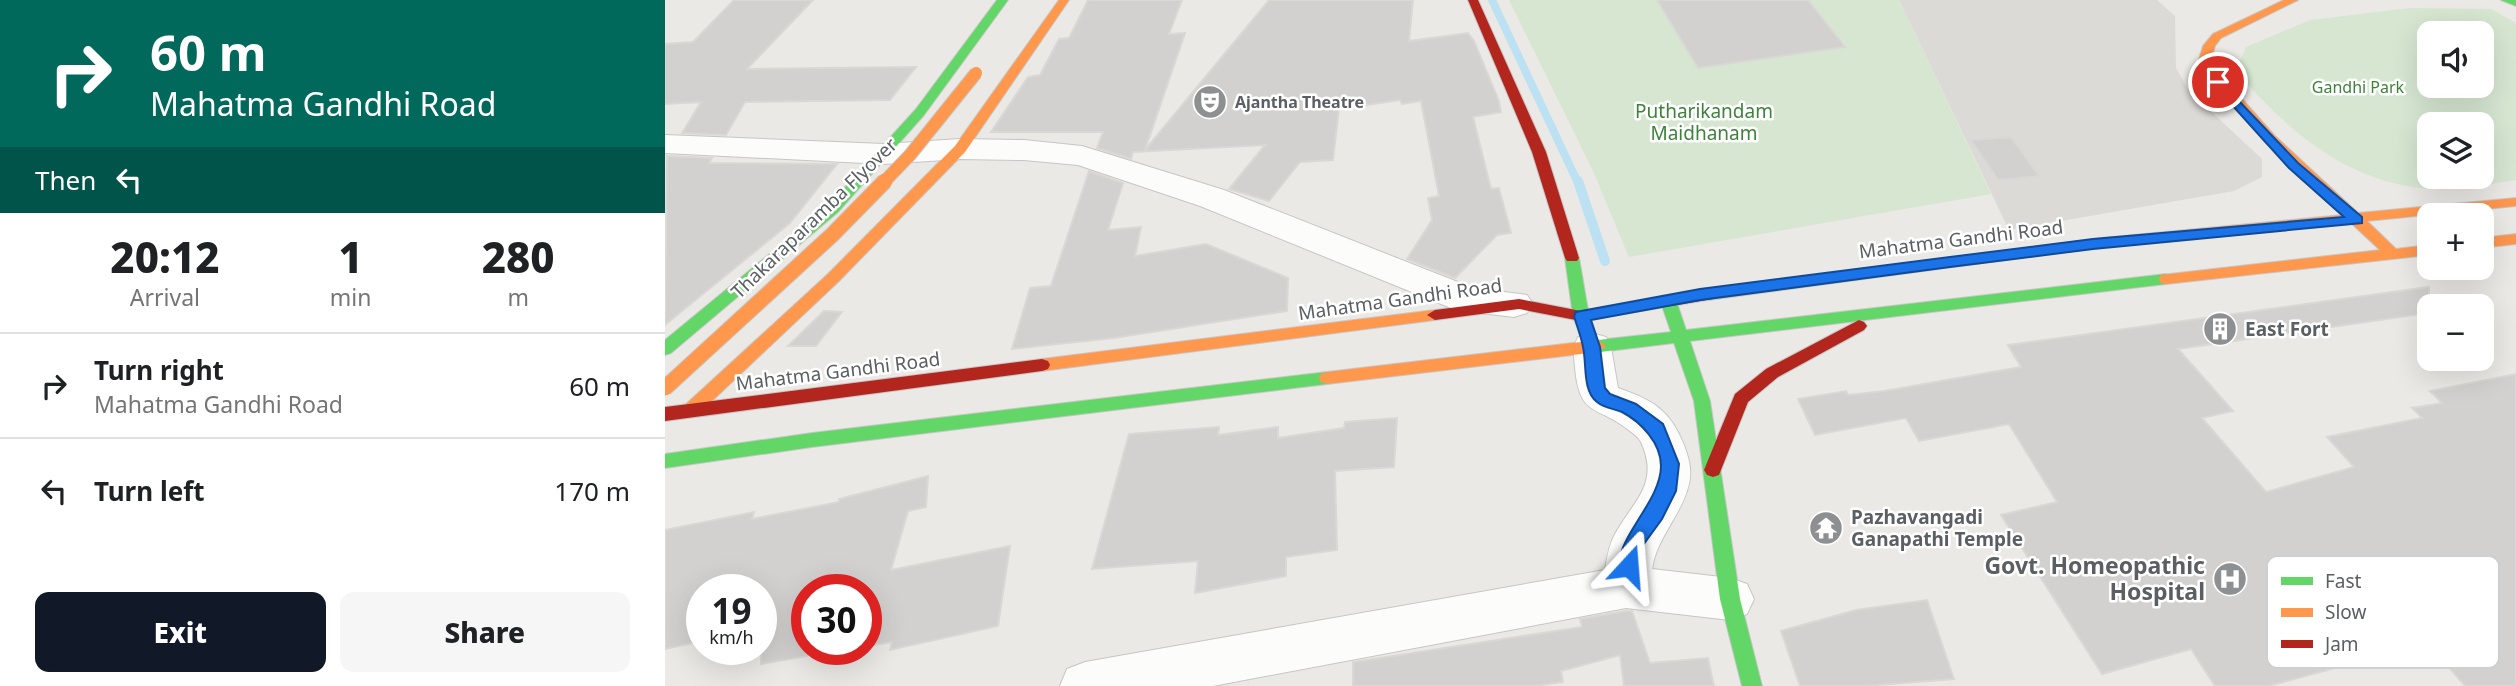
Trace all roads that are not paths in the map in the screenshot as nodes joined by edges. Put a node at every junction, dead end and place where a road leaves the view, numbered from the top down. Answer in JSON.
{"nodes":[{"id":1,"x":1003,"y":0,"type":"edge"},
{"id":2,"x":1064,"y":0,"type":"edge"},
{"id":3,"x":1473,"y":0,"type":"edge"},
{"id":4,"x":2293,"y":0,"type":"edge"},
{"id":5,"x":2506,"y":0,"type":"edge"},
{"id":6,"x":2516,"y":4,"type":"edge"},
{"id":7,"x":980,"y":67,"type":"dead end"},
{"id":8,"x":665,"y":144,"type":"edge"},
{"id":9,"x":960,"y":149,"type":"junction"},
{"id":10,"x":884,"y":154,"type":"junction"},
{"id":11,"x":2516,"y":202,"type":"edge"},
{"id":12,"x":2357,"y":220,"type":"junction"},
{"id":13,"x":2516,"y":239,"type":"edge"},
{"id":14,"x":2494,"y":242,"type":"edge"},
{"id":15,"x":2417,"y":251,"type":"edge"},
{"id":16,"x":2393,"y":254,"type":"junction"},
{"id":17,"x":1668,"y":300,"type":"junction"},
{"id":18,"x":1520,"y":304,"type":"junction"},
{"id":19,"x":1889,"y":311,"type":"junction"},
{"id":20,"x":1587,"y":332,"type":"junction"},
{"id":21,"x":1683,"y":337,"type":"junction"},
{"id":22,"x":665,"y":349,"type":"edge"},
{"id":23,"x":665,"y":388,"type":"edge"},
{"id":24,"x":690,"y":411,"type":"junction"},
{"id":25,"x":665,"y":414,"type":"edge"},
{"id":26,"x":665,"y":461,"type":"edge"},
{"id":27,"x":1713,"y":470,"type":"junction"},
{"id":28,"x":1626,"y":587,"type":"junction"},
{"id":29,"x":1730,"y":599,"type":"junction"},
{"id":30,"x":1085,"y":686,"type":"edge"},
{"id":31,"x":1752,"y":686,"type":"edge"}],
"edges":[{"from":1,"to":10,"type":"main road"},
{"from":2,"to":9,"type":"main road"},
{"from":3,"to":20,"type":"main road"},
{"from":4,"to":12,"type":"main road"},
{"from":5,"to":6,"type":"main road"},
{"from":7,"to":23,"type":"main road","name":"Thakaraparamba Flyover","bridge":true},
{"from":8,"to":10,"type":"street"},
{"from":9,"to":10,"type":"street"},
{"from":9,"to":18,"type":"street"},
{"from":9,"to":24,"type":"main road"},
{"from":10,"to":22,"type":"main road"},
{"from":11,"to":12,"type":"main road","name":"Mahatma Gandhi Road"},
{"from":12,"to":16,"type":"main road"},
{"from":12,"to":17,"type":"main road","name":"Mahatma Gandhi Road"},
{"from":13,"to":14,"type":"main road"},
{"from":15,"to":16,"type":"main road","name":"Mahatma Gandhi Road"},
{"from":16,"to":19,"type":"main road","name":"Mahatma Gandhi Road"},
{"from":17,"to":20,"type":"main road","name":"Mahatma Gandhi Road"},
{"from":17,"to":21,"type":"main road"},
{"from":18,"to":20,"type":"main road","name":"Mahatma Gandhi Road"},
{"from":18,"to":24,"type":"main road","name":"Mahatma Gandhi Road"},
{"from":19,"to":21,"type":"main road","name":"Mahatma Gandhi Road"},
{"from":19,"to":27,"type":"main road"},
{"from":20,"to":21,"type":"main road","name":"Mahatma Gandhi Road"},
{"from":20,"to":26,"type":"main road","name":"Mahatma Gandhi Road"},
{"from":20,"to":28,"type":"street"},
{"from":21,"to":27,"type":"main road"},
{"from":24,"to":25,"type":"main road","name":"Mahatma Gandhi Road"},
{"from":27,"to":29,"type":"main road"},
{"from":28,"to":29,"type":"street"},
{"from":28,"to":30,"type":"street"},
{"from":29,"to":31,"type":"main road"}]}
